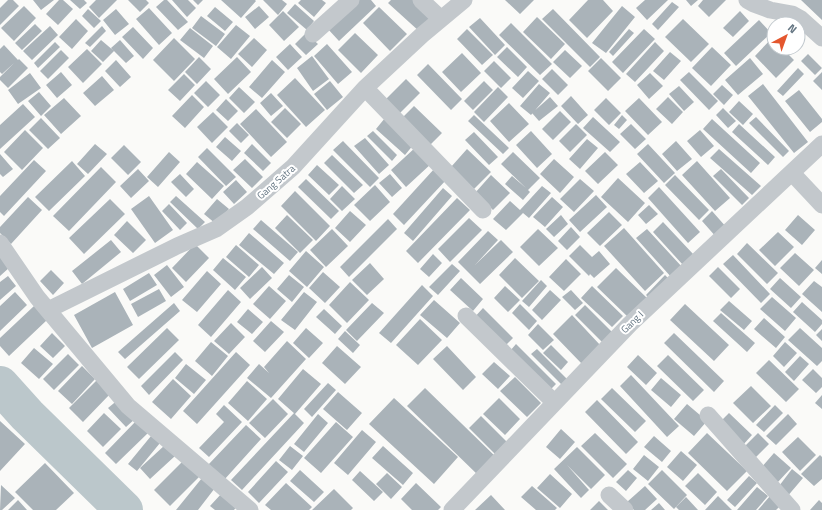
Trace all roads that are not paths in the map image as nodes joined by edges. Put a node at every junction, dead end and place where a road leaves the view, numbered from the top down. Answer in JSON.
{"nodes":[{"id":1,"x":351,"y":0,"type":"edge"},
{"id":2,"x":422,"y":0,"type":"edge"},
{"id":3,"x":464,"y":0,"type":"edge"},
{"id":4,"x":748,"y":0,"type":"edge"},
{"id":5,"x":441,"y":19,"type":"junction"},
{"id":6,"x":313,"y":34,"type":"dead end"},
{"id":7,"x":822,"y":38,"type":"edge"},
{"id":8,"x":365,"y":88,"type":"junction"},
{"id":9,"x":822,"y":144,"type":"edge"},
{"id":10,"x":792,"y":173,"type":"junction"},
{"id":11,"x":822,"y":205,"type":"edge"},
{"id":12,"x":483,"y":210,"type":"dead end"},
{"id":13,"x":0,"y":243,"type":"edge"},
{"id":14,"x":48,"y":310,"type":"junction"},
{"id":15,"x":466,"y":316,"type":"dead end"},
{"id":16,"x":554,"y":402,"type":"junction"},
{"id":17,"x":708,"y":415,"type":"dead end"},
{"id":18,"x":608,"y":495,"type":"dead end"},
{"id":19,"x":250,"y":510,"type":"edge"},
{"id":20,"x":452,"y":510,"type":"edge"},
{"id":21,"x":625,"y":510,"type":"edge"},
{"id":22,"x":792,"y":510,"type":"edge"}],
"edges":[{"from":1,"to":6,"type":"street"},
{"from":2,"to":5,"type":"street"},
{"from":3,"to":5,"type":"street","name":"Gang Satra"},
{"from":4,"to":7,"type":"street"},
{"from":5,"to":8,"type":"street","name":"Gang Satra"},
{"from":8,"to":12,"type":"street"},
{"from":8,"to":14,"type":"street","name":"Gang Satra"},
{"from":9,"to":10,"type":"street","name":"Gang I"},
{"from":10,"to":11,"type":"street"},
{"from":10,"to":16,"type":"street","name":"Gang I"},
{"from":13,"to":14,"type":"street"},
{"from":14,"to":19,"type":"street"},
{"from":15,"to":16,"type":"street"},
{"from":16,"to":20,"type":"street","name":"Gang I"},
{"from":17,"to":22,"type":"street"},
{"from":18,"to":21,"type":"street"}]}
